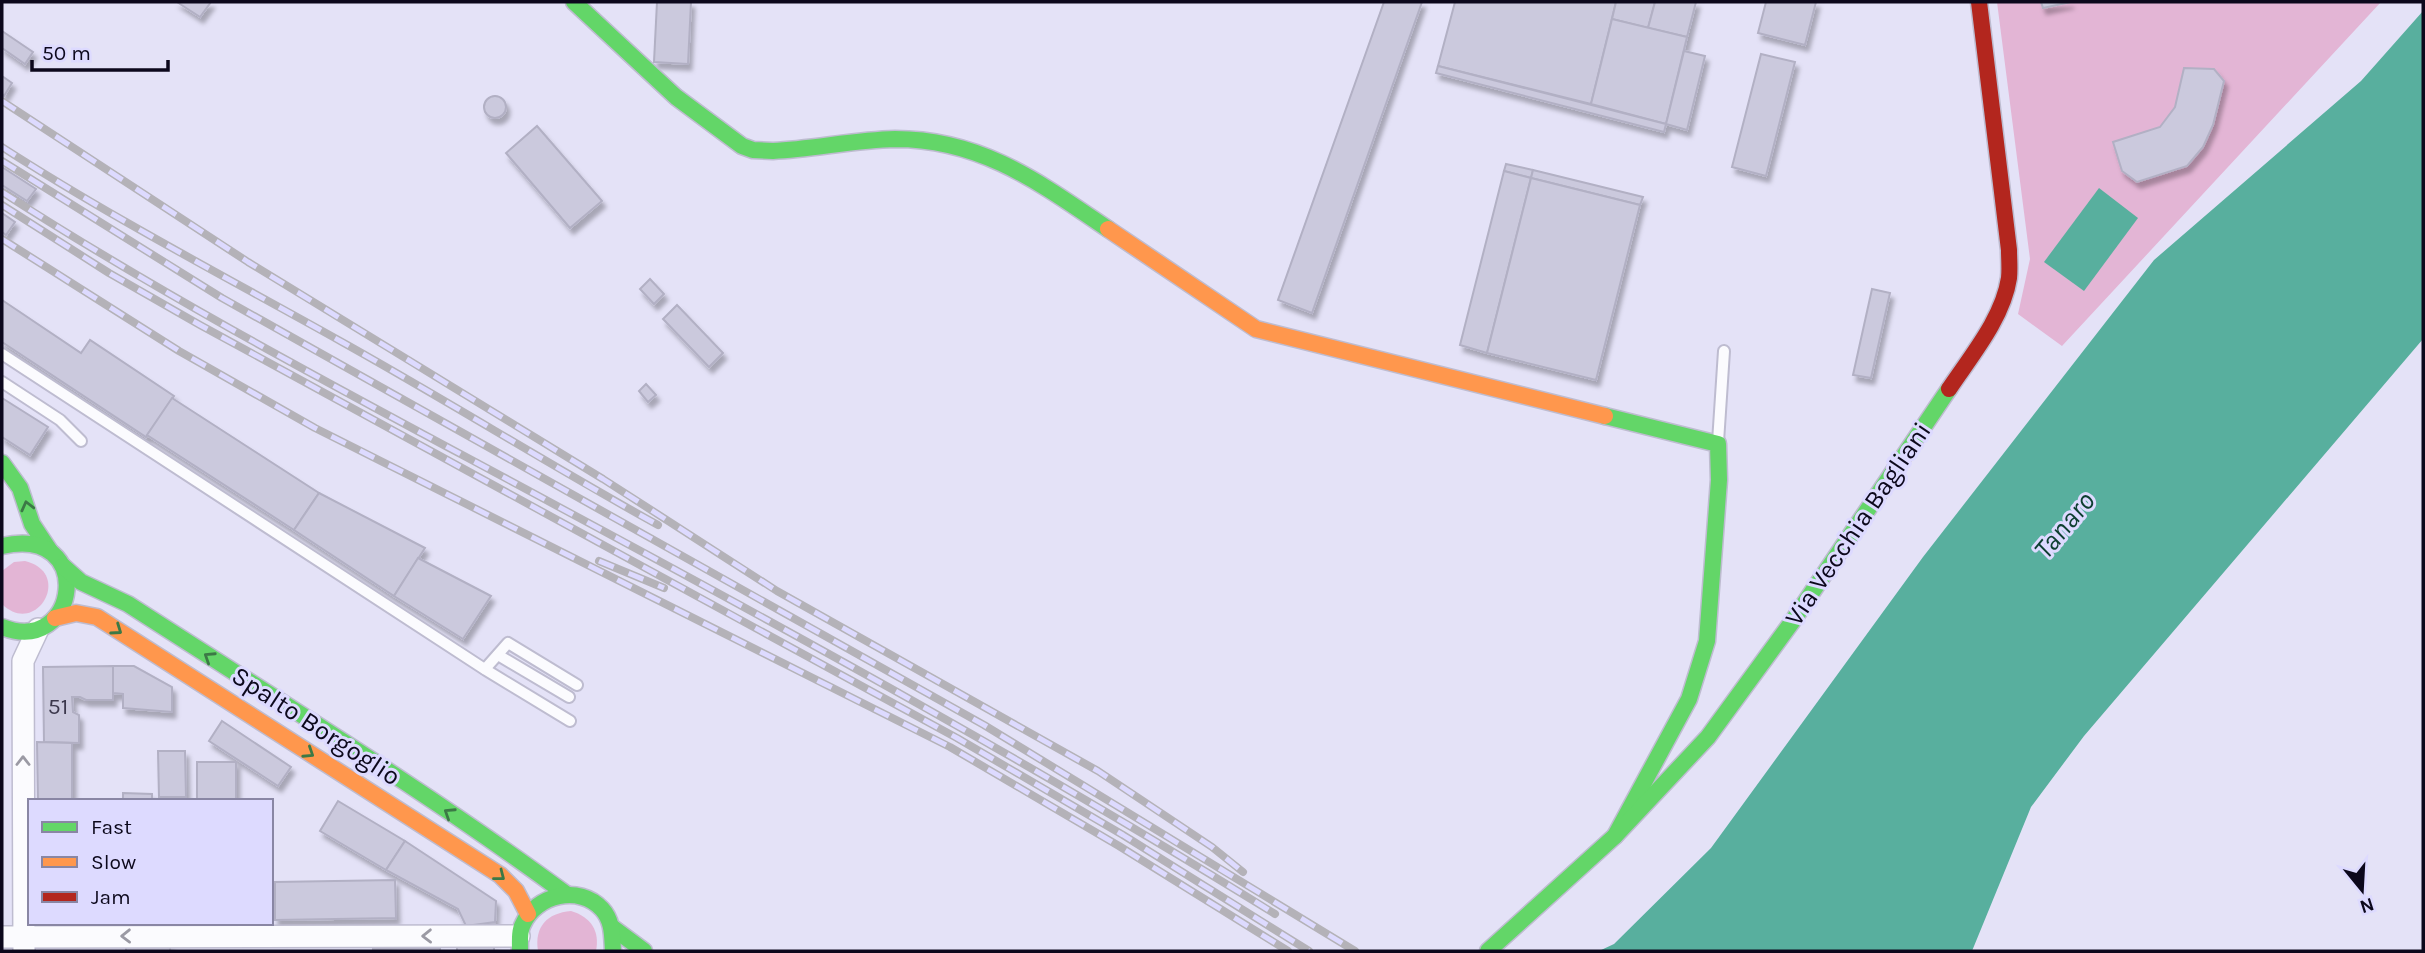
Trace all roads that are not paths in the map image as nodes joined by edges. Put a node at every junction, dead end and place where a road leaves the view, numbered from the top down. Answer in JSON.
{"nodes":[{"id":1,"x":574,"y":2,"type":"edge"},
{"id":2,"x":1979,"y":2,"type":"edge"},
{"id":3,"x":1724,"y":351,"type":"dead end"},
{"id":4,"x":2,"y":354,"type":"edge"},
{"id":5,"x":2,"y":382,"type":"edge"},
{"id":6,"x":81,"y":441,"type":"dead end"},
{"id":7,"x":1718,"y":444,"type":"junction"},
{"id":8,"x":2,"y":463,"type":"edge"},
{"id":9,"x":2,"y":547,"type":"edge"},
{"id":10,"x":50,"y":551,"type":"junction"},
{"id":11,"x":63,"y":566,"type":"junction"},
{"id":12,"x":46,"y":624,"type":"junction"},
{"id":13,"x":2,"y":627,"type":"edge"},
{"id":14,"x":498,"y":655,"type":"junction"},
{"id":15,"x":485,"y":669,"type":"junction"},
{"id":16,"x":577,"y":685,"type":"dead end"},
{"id":17,"x":569,"y":697,"type":"dead end"},
{"id":18,"x":570,"y":721,"type":"dead end"},
{"id":19,"x":1615,"y":836,"type":"junction"},
{"id":20,"x":566,"y":894,"type":"junction"},
{"id":21,"x":528,"y":914,"type":"junction"},
{"id":22,"x":613,"y":928,"type":"junction"},
{"id":23,"x":2,"y":937,"type":"edge"},
{"id":24,"x":186,"y":943,"type":"edge"},
{"id":25,"x":24,"y":944,"type":"edge"},
{"id":26,"x":520,"y":944,"type":"edge"},
{"id":27,"x":613,"y":951,"type":"edge"},
{"id":28,"x":644,"y":951,"type":"edge"},
{"id":29,"x":1488,"y":951,"type":"edge"}],
"edges":[{"from":1,"to":7,"type":"street"},
{"from":2,"to":19,"type":"street","name":"Via Vecchia Bagliani"},
{"from":3,"to":7,"type":"lane"},
{"from":4,"to":15,"type":"lane"},
{"from":5,"to":6,"type":"lane"},
{"from":7,"to":19,"type":"street"},
{"from":10,"to":8,"type":"street","one_way":true},
{"from":9,"to":10,"type":"street"},
{"from":10,"to":11,"type":"street","name":"Spalto Borgoglio"},
{"from":11,"to":12,"type":"street"},
{"from":20,"to":11,"type":"street","name":"Spalto Borgoglio","one_way":true},
{"from":12,"to":13,"type":"street","name":"Spalto Borgoglio"},
{"from":12,"to":21,"type":"street","name":"Spalto Borgoglio","one_way":true},
{"from":25,"to":12,"type":"street","one_way":true},
{"from":14,"to":15,"type":"lane"},
{"from":14,"to":16,"type":"lane"},
{"from":14,"to":17,"type":"lane"},
{"from":15,"to":18,"type":"lane"},
{"from":19,"to":29,"type":"street","name":"Via Vecchia Bagliani"},
{"from":20,"to":21,"type":"street"},
{"from":20,"to":22,"type":"street","name":"Spalto Borgoglio"},
{"from":21,"to":26,"type":"street"},
{"from":22,"to":27,"type":"street"},
{"from":22,"to":28,"type":"street","name":"Spalto Borgoglio"},
{"from":23,"to":25,"type":"street"},
{"from":24,"to":25,"type":"street","one_way":true},
{"from":26,"to":24,"type":"street","one_way":true}]}
